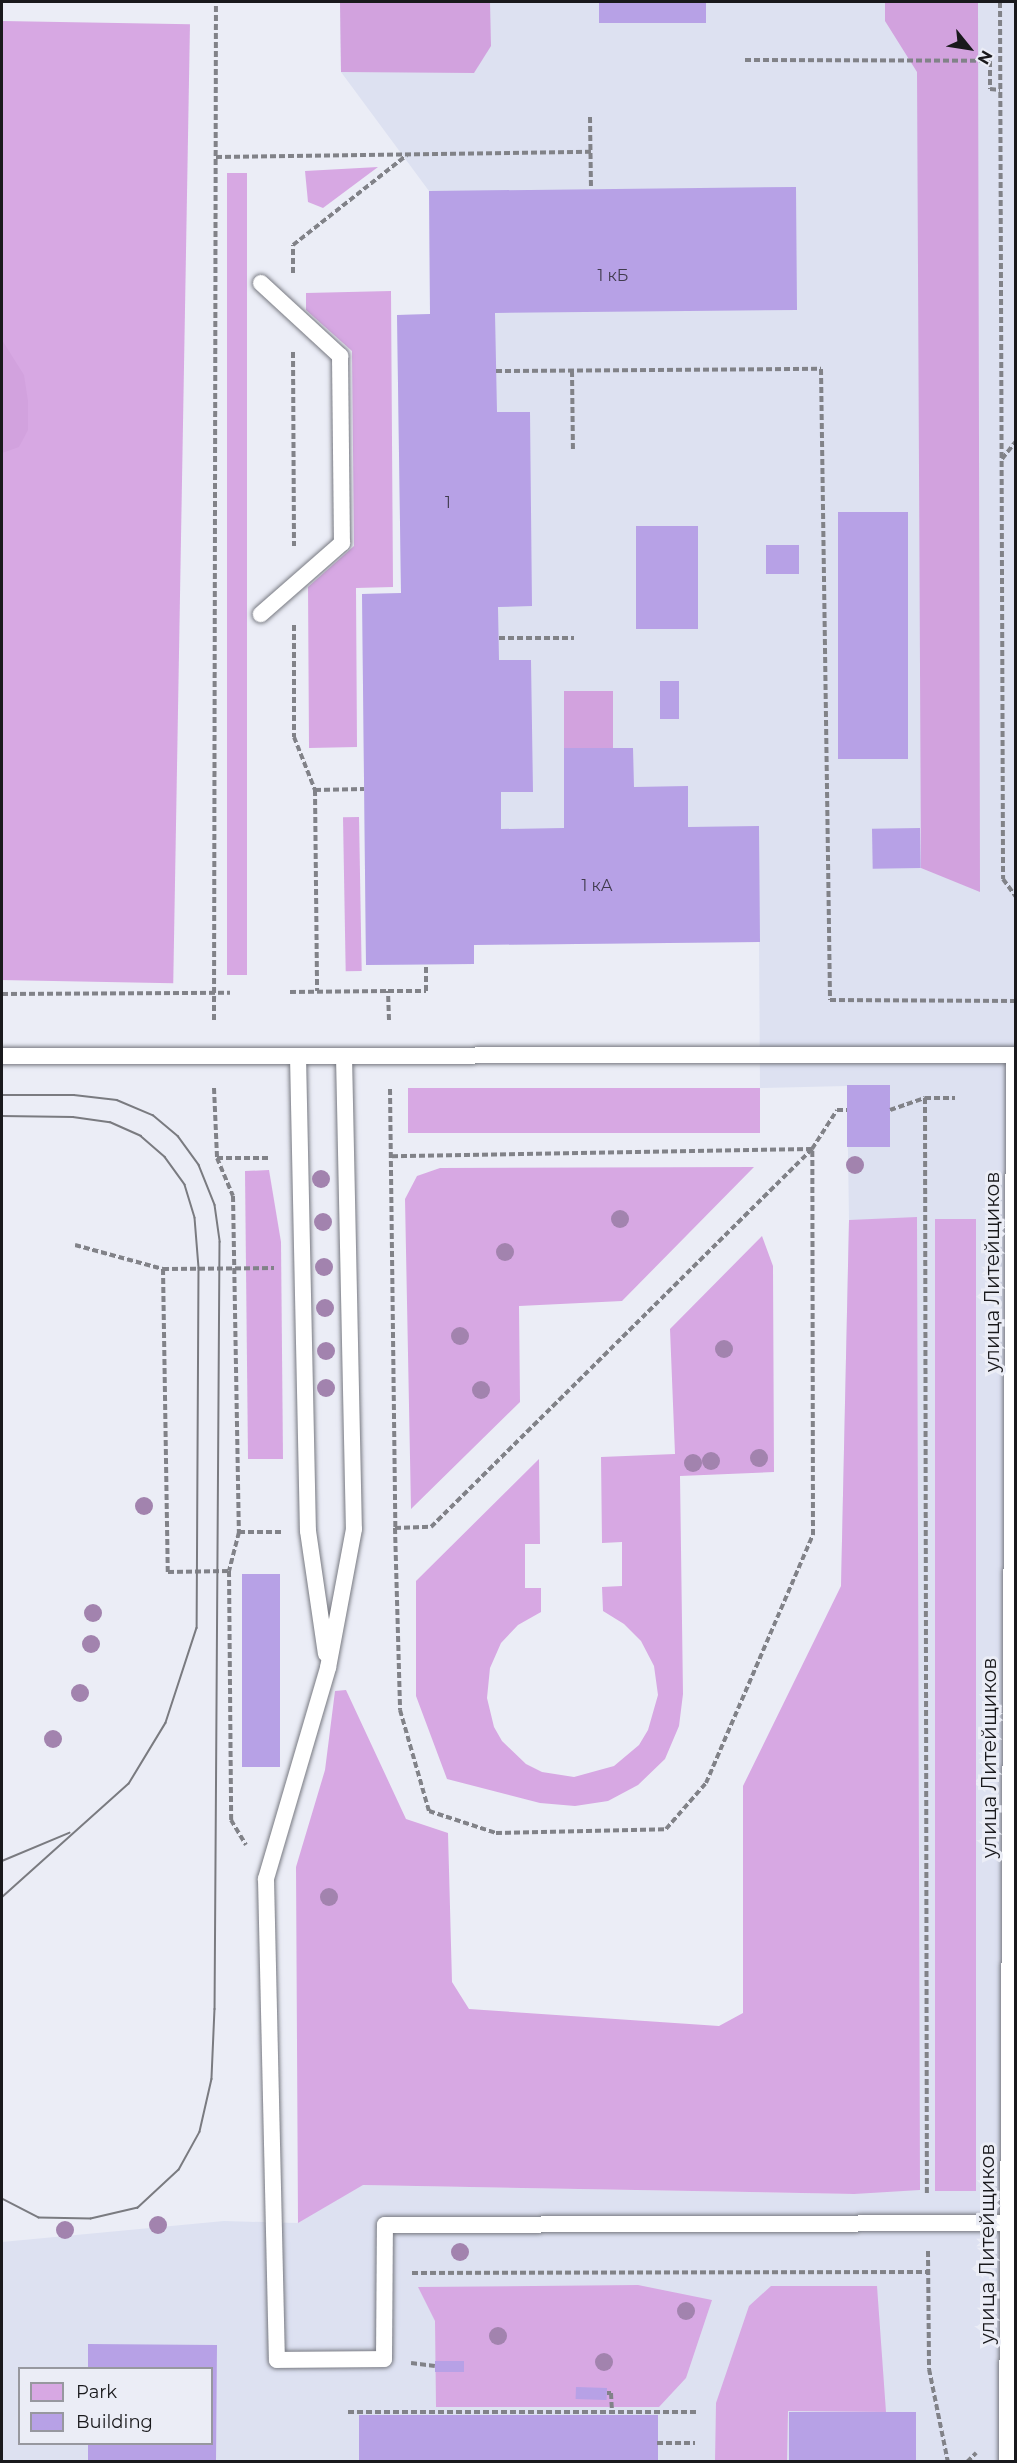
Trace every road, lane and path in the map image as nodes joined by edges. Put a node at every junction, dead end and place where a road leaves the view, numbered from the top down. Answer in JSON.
{"nodes":[{"id":1,"x":216,"y":2,"type":"edge"},
{"id":2,"x":1000,"y":2,"type":"edge"},
{"id":3,"x":745,"y":60,"type":"dead end"},
{"id":4,"x":1000,"y":90,"type":"junction"},
{"id":5,"x":590,"y":117,"type":"dead end"},
{"id":6,"x":591,"y":152,"type":"junction"},
{"id":7,"x":216,"y":157,"type":"junction"},
{"id":8,"x":591,"y":189,"type":"dead end"},
{"id":9,"x":261,"y":283,"type":"dead end"},
{"id":10,"x":572,"y":370,"type":"junction"},
{"id":11,"x":496,"y":371,"type":"dead end"},
{"id":12,"x":1016,"y":441,"type":"edge"},
{"id":13,"x":573,"y":450,"type":"dead end"},
{"id":14,"x":1002,"y":460,"type":"junction"},
{"id":15,"x":261,"y":614,"type":"dead end"},
{"id":16,"x":498,"y":638,"type":"dead end"},
{"id":17,"x":574,"y":638,"type":"dead end"},
{"id":18,"x":364,"y":789,"type":"dead end"},
{"id":19,"x":315,"y":790,"type":"dead end"},
{"id":20,"x":1016,"y":897,"type":"edge"},
{"id":21,"x":426,"y":964,"type":"dead end"},
{"id":22,"x":388,"y":991,"type":"junction"},
{"id":23,"x":214,"y":992,"type":"junction"},
{"id":24,"x":290,"y":992,"type":"dead end"},
{"id":25,"x":230,"y":993,"type":"dead end"},
{"id":26,"x":2,"y":994,"type":"edge"},
{"id":27,"x":1016,"y":1001,"type":"edge"},
{"id":28,"x":214,"y":1020,"type":"dead end"},
{"id":29,"x":389,"y":1020,"type":"dead end"},
{"id":30,"x":1015,"y":1055,"type":"edge"},
{"id":31,"x":2,"y":1056,"type":"edge"},
{"id":32,"x":298,"y":1056,"type":"junction"},
{"id":33,"x":344,"y":1056,"type":"junction"},
{"id":34,"x":214,"y":1088,"type":"dead end"},
{"id":35,"x":390,"y":1089,"type":"dead end"},
{"id":36,"x":925,"y":1098,"type":"junction"},
{"id":37,"x":955,"y":1098,"type":"dead end"},
{"id":38,"x":847,"y":1110,"type":"dead end"},
{"id":39,"x":890,"y":1110,"type":"dead end"},
{"id":40,"x":812,"y":1149,"type":"junction"},
{"id":41,"x":391,"y":1156,"type":"junction"},
{"id":42,"x":217,"y":1158,"type":"junction"},
{"id":43,"x":269,"y":1158,"type":"dead end"},
{"id":44,"x":75,"y":1245,"type":"dead end"},
{"id":45,"x":236,"y":1268,"type":"junction"},
{"id":46,"x":278,"y":1268,"type":"dead end"},
{"id":47,"x":162,"y":1269,"type":"junction"},
{"id":48,"x":395,"y":1528,"type":"junction"},
{"id":49,"x":239,"y":1532,"type":"junction"},
{"id":50,"x":283,"y":1532,"type":"dead end"},
{"id":51,"x":229,"y":1572,"type":"junction"},
{"id":52,"x":328,"y":1668,"type":"junction"},
{"id":53,"x":266,"y":1879,"type":"junction"},
{"id":54,"x":927,"y":2206,"type":"dead end"},
{"id":55,"x":1008,"y":2223,"type":"junction"},
{"id":56,"x":927,"y":2241,"type":"dead end"},
{"id":57,"x":928,"y":2272,"type":"junction"},
{"id":58,"x":384,"y":2273,"type":"junction"},
{"id":59,"x":1012,"y":2290,"type":"edge"},
{"id":60,"x":607,"y":2394,"type":"dead end"},
{"id":61,"x":348,"y":2412,"type":"dead end"},
{"id":62,"x":612,"y":2412,"type":"junction"},
{"id":63,"x":696,"y":2412,"type":"dead end"},
{"id":64,"x":695,"y":2443,"type":"dead end"},
{"id":65,"x":657,"y":2444,"type":"dead end"},
{"id":66,"x":948,"y":2462,"type":"edge"},
{"id":67,"x":1007,"y":2462,"type":"edge"}],
"edges":[{"from":1,"to":7,"type":"path"},
{"from":2,"to":4,"type":"path"},
{"from":3,"to":4,"type":"path"},
{"from":4,"to":14,"type":"path"},
{"from":5,"to":6,"type":"path"},
{"from":6,"to":7,"type":"path"},
{"from":6,"to":8,"type":"path"},
{"from":7,"to":23,"type":"path"},
{"from":9,"to":15,"type":"lane"},
{"from":10,"to":11,"type":"path"},
{"from":10,"to":13,"type":"path"},
{"from":10,"to":27,"type":"path"},
{"from":12,"to":14,"type":"path"},
{"from":14,"to":20,"type":"path"},
{"from":16,"to":17,"type":"path"},
{"from":18,"to":19,"type":"path"},
{"from":21,"to":22,"type":"path"},
{"from":22,"to":24,"type":"path"},
{"from":22,"to":29,"type":"path"},
{"from":23,"to":25,"type":"path"},
{"from":23,"to":26,"type":"path"},
{"from":23,"to":28,"type":"path"},
{"from":30,"to":33,"type":"lane"},
{"from":30,"to":55,"type":"lane","name":"улица Литейщиков"},
{"from":31,"to":32,"type":"lane"},
{"from":32,"to":33,"type":"lane"},
{"from":32,"to":52,"type":"lane"},
{"from":33,"to":52,"type":"lane"},
{"from":34,"to":42,"type":"path"},
{"from":35,"to":41,"type":"path"},
{"from":36,"to":37,"type":"path"},
{"from":36,"to":39,"type":"path"},
{"from":36,"to":54,"type":"path"},
{"from":38,"to":40,"type":"path"},
{"from":40,"to":41,"type":"path"},
{"from":40,"to":48,"type":"path"},
{"from":40,"to":48,"type":"path"},
{"from":41,"to":48,"type":"path"},
{"from":42,"to":43,"type":"path"},
{"from":42,"to":45,"type":"path"},
{"from":44,"to":47,"type":"path"},
{"from":45,"to":46,"type":"path"},
{"from":45,"to":47,"type":"path"},
{"from":45,"to":49,"type":"path"},
{"from":47,"to":51,"type":"path"},
{"from":49,"to":50,"type":"path"},
{"from":49,"to":51,"type":"path"},
{"from":51,"to":53,"type":"path"},
{"from":52,"to":53,"type":"lane"},
{"from":53,"to":58,"type":"lane"},
{"from":55,"to":58,"type":"lane"},
{"from":55,"to":59,"type":"lane","name":"улица Литейщиков"},
{"from":56,"to":57,"type":"path"},
{"from":57,"to":58,"type":"path"},
{"from":57,"to":66,"type":"path"},
{"from":59,"to":67,"type":"lane","name":"улица Литейщиков"},
{"from":60,"to":62,"type":"path"},
{"from":61,"to":62,"type":"path"},
{"from":62,"to":63,"type":"path"},
{"from":64,"to":65,"type":"path"}]}
